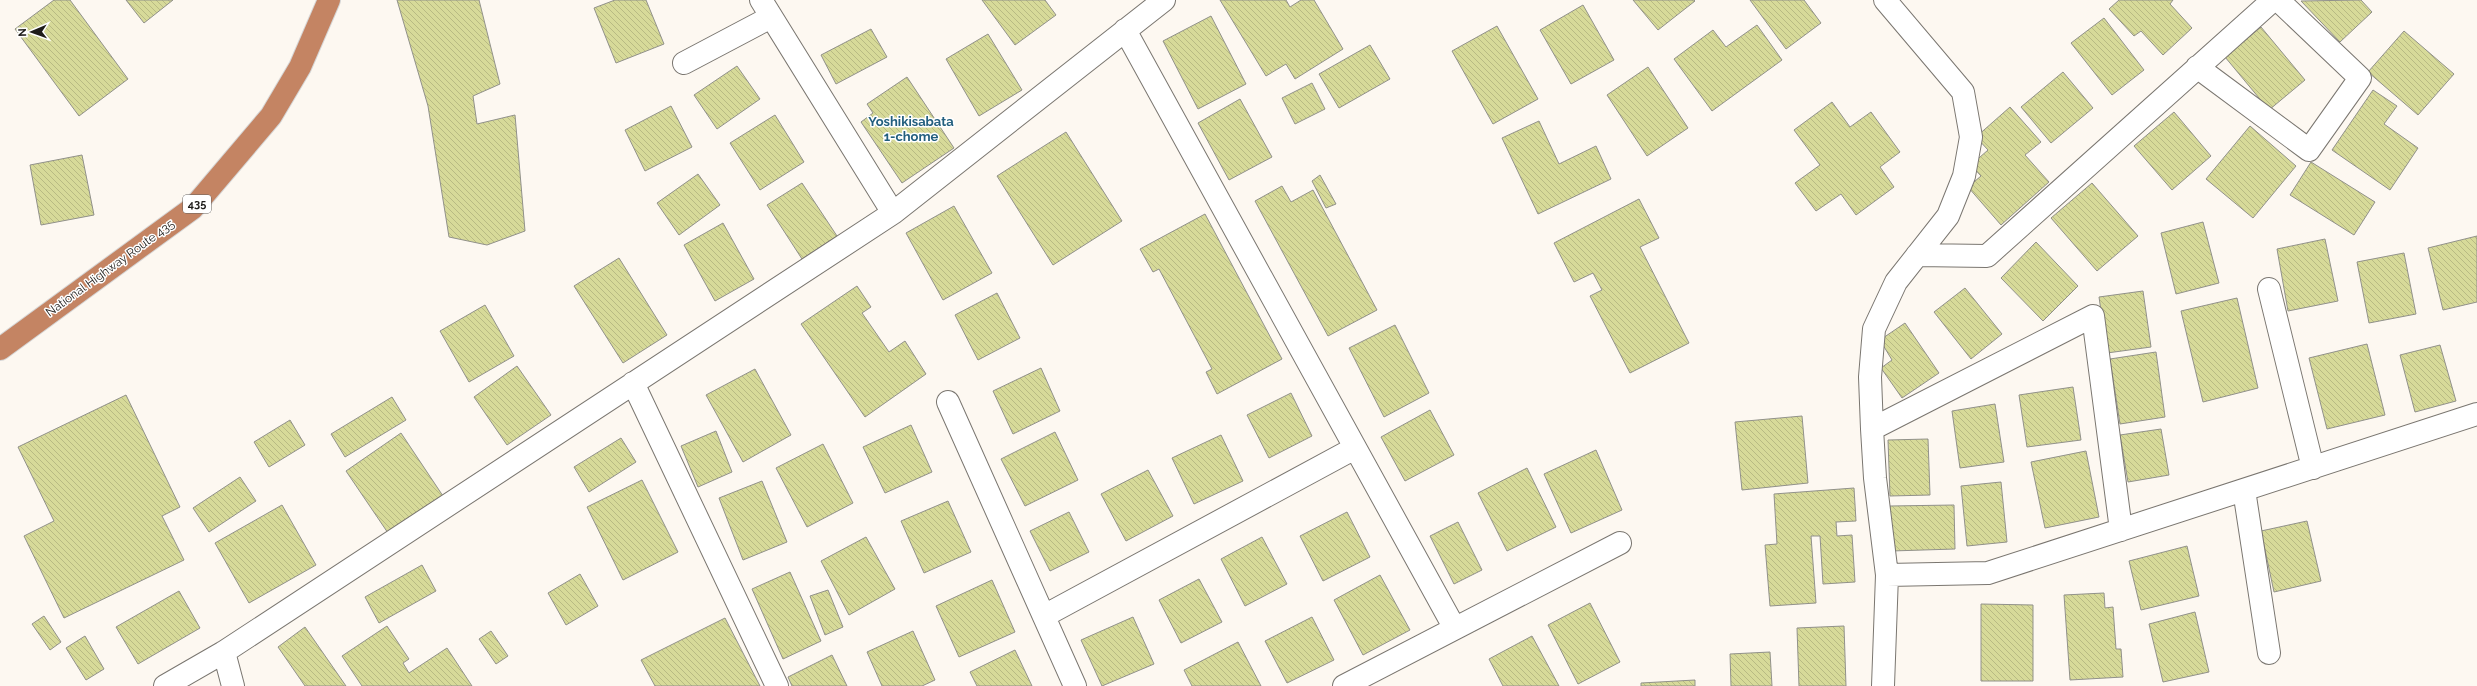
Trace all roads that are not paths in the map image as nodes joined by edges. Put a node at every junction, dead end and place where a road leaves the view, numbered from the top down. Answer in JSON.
{"nodes":[{"id":1,"x":329,"y":0,"type":"edge"},
{"id":2,"x":1164,"y":0,"type":"edge"},
{"id":3,"x":1885,"y":0,"type":"edge"},
{"id":4,"x":2273,"y":0,"type":"edge"},
{"id":5,"x":2278,"y":0,"type":"edge"},
{"id":6,"x":766,"y":8,"type":"edge"},
{"id":7,"x":1126,"y":30,"type":"junction"},
{"id":8,"x":684,"y":63,"type":"dead end"},
{"id":9,"x":2197,"y":68,"type":"junction"},
{"id":10,"x":893,"y":212,"type":"junction"},
{"id":11,"x":1917,"y":255,"type":"junction"},
{"id":12,"x":2269,"y":289,"type":"dead end"},
{"id":13,"x":0,"y":349,"type":"edge"},
{"id":14,"x":633,"y":384,"type":"junction"},
{"id":15,"x":948,"y":402,"type":"dead end"},
{"id":16,"x":2477,"y":414,"type":"edge"},
{"id":17,"x":1872,"y":429,"type":"junction"},
{"id":18,"x":1355,"y":448,"type":"junction"},
{"id":19,"x":2313,"y":468,"type":"junction"},
{"id":20,"x":2244,"y":490,"type":"junction"},
{"id":21,"x":2121,"y":530,"type":"junction"},
{"id":22,"x":1620,"y":542,"type":"dead end"},
{"id":23,"x":1886,"y":575,"type":"junction"},
{"id":24,"x":1044,"y":616,"type":"junction"},
{"id":25,"x":1454,"y":627,"type":"junction"},
{"id":26,"x":224,"y":652,"type":"junction"},
{"id":27,"x":2269,"y":653,"type":"dead end"},
{"id":28,"x":165,"y":686,"type":"edge"},
{"id":29,"x":233,"y":686,"type":"edge"},
{"id":30,"x":777,"y":686,"type":"edge"},
{"id":31,"x":1075,"y":686,"type":"edge"},
{"id":32,"x":1344,"y":686,"type":"edge"},
{"id":33,"x":1883,"y":686,"type":"edge"}],
"edges":[{"from":1,"to":13,"type":"highway","name":"National Highway Route 435","number":"435"},
{"from":2,"to":7,"type":"street"},
{"from":3,"to":11,"type":"street"},
{"from":4,"to":9,"type":"street"},
{"from":5,"to":9,"type":"street"},
{"from":6,"to":8,"type":"street"},
{"from":6,"to":10,"type":"street"},
{"from":7,"to":10,"type":"street"},
{"from":7,"to":18,"type":"street"},
{"from":9,"to":11,"type":"street"},
{"from":10,"to":14,"type":"street"},
{"from":11,"to":17,"type":"street"},
{"from":12,"to":19,"type":"street"},
{"from":14,"to":26,"type":"street"},
{"from":14,"to":30,"type":"street"},
{"from":15,"to":24,"type":"street"},
{"from":16,"to":19,"type":"street"},
{"from":17,"to":21,"type":"street"},
{"from":17,"to":23,"type":"street"},
{"from":18,"to":24,"type":"street"},
{"from":18,"to":25,"type":"street"},
{"from":19,"to":20,"type":"street"},
{"from":20,"to":21,"type":"street"},
{"from":20,"to":27,"type":"street"},
{"from":21,"to":23,"type":"street"},
{"from":22,"to":25,"type":"street"},
{"from":23,"to":33,"type":"street"},
{"from":24,"to":31,"type":"street"},
{"from":25,"to":32,"type":"street"},
{"from":26,"to":28,"type":"street"},
{"from":26,"to":29,"type":"street"}]}
